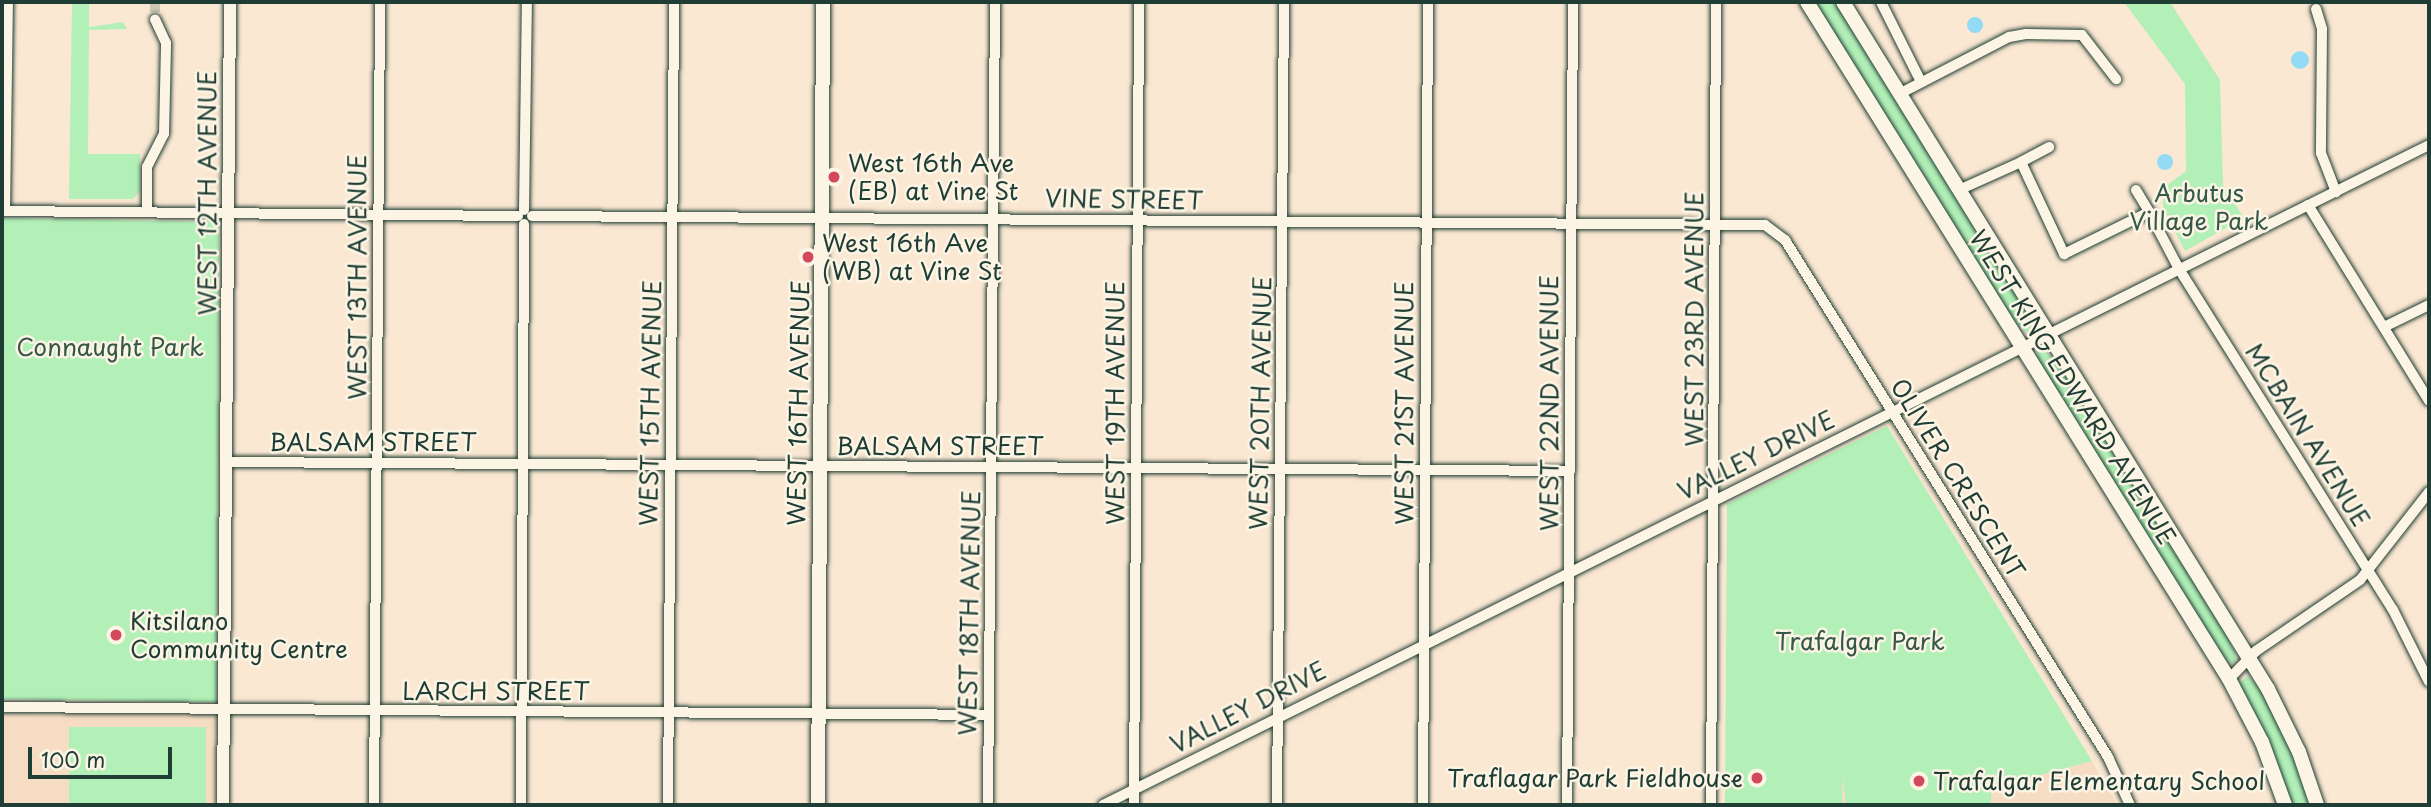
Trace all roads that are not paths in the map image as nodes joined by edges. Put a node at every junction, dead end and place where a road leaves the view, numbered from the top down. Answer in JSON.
{"nodes":[{"id":1,"x":8,"y":2,"type":"edge"},
{"id":2,"x":230,"y":2,"type":"edge"},
{"id":3,"x":380,"y":2,"type":"edge"},
{"id":4,"x":527,"y":2,"type":"edge"},
{"id":5,"x":674,"y":2,"type":"edge"},
{"id":6,"x":823,"y":2,"type":"edge"},
{"id":7,"x":995,"y":2,"type":"edge"},
{"id":8,"x":1139,"y":2,"type":"edge"},
{"id":9,"x":1284,"y":2,"type":"edge"},
{"id":10,"x":1428,"y":2,"type":"edge"},
{"id":11,"x":1573,"y":2,"type":"edge"},
{"id":12,"x":1716,"y":2,"type":"edge"},
{"id":13,"x":1807,"y":2,"type":"edge"},
{"id":14,"x":1881,"y":2,"type":"edge"},
{"id":15,"x":1847,"y":3,"type":"edge"},
{"id":16,"x":2316,"y":9,"type":"dead end"},
{"id":17,"x":155,"y":19,"type":"tunnel mouth"},
{"id":18,"x":2116,"y":79,"type":"dead end"},
{"id":19,"x":1921,"y":82,"type":"junction"},
{"id":20,"x":1901,"y":93,"type":"junction"},
{"id":21,"x":2429,"y":145,"type":"edge"},
{"id":22,"x":2049,"y":147,"type":"dead end"},
{"id":23,"x":2021,"y":162,"type":"junction"},
{"id":24,"x":1961,"y":189,"type":"junction"},
{"id":25,"x":2136,"y":191,"type":"dead end"},
{"id":26,"x":2336,"y":192,"type":"junction"},
{"id":27,"x":2308,"y":205,"type":"junction"},
{"id":28,"x":3,"y":211,"type":"edge"},
{"id":29,"x":147,"y":212,"type":"junction"},
{"id":30,"x":2149,"y":212,"type":"junction"},
{"id":31,"x":228,"y":213,"type":"junction"},
{"id":32,"x":378,"y":215,"type":"junction"},
{"id":33,"x":525,"y":216,"type":"junction"},
{"id":34,"x":673,"y":217,"type":"junction"},
{"id":35,"x":822,"y":218,"type":"junction"},
{"id":36,"x":993,"y":219,"type":"junction"},
{"id":37,"x":1138,"y":221,"type":"junction"},
{"id":38,"x":1282,"y":222,"type":"junction"},
{"id":39,"x":1426,"y":223,"type":"junction"},
{"id":40,"x":1572,"y":223,"type":"junction"},
{"id":41,"x":1715,"y":224,"type":"junction"},
{"id":42,"x":2179,"y":269,"type":"junction"},
{"id":43,"x":2429,"y":305,"type":"edge"},
{"id":44,"x":2384,"y":327,"type":"junction"},
{"id":45,"x":2048,"y":334,"type":"junction"},
{"id":46,"x":2021,"y":348,"type":"junction"},
{"id":47,"x":2429,"y":401,"type":"edge"},
{"id":48,"x":1891,"y":411,"type":"junction"},
{"id":49,"x":227,"y":462,"type":"junction"},
{"id":50,"x":376,"y":463,"type":"junction"},
{"id":51,"x":523,"y":464,"type":"junction"},
{"id":52,"x":670,"y":465,"type":"junction"},
{"id":53,"x":820,"y":466,"type":"junction"},
{"id":54,"x":992,"y":467,"type":"junction"},
{"id":55,"x":1136,"y":468,"type":"junction"},
{"id":56,"x":1280,"y":468,"type":"junction"},
{"id":57,"x":1425,"y":470,"type":"junction"},
{"id":58,"x":1570,"y":471,"type":"junction"},
{"id":59,"x":2429,"y":492,"type":"edge"},
{"id":60,"x":1713,"y":499,"type":"junction"},
{"id":61,"x":1569,"y":570,"type":"junction"},
{"id":62,"x":2368,"y":572,"type":"junction"},
{"id":63,"x":1423,"y":642,"type":"junction"},
{"id":64,"x":2249,"y":659,"type":"junction"},
{"id":65,"x":2229,"y":679,"type":"junction"},
{"id":66,"x":2429,"y":682,"type":"edge"},
{"id":67,"x":2,"y":707,"type":"edge"},
{"id":68,"x":224,"y":709,"type":"junction"},
{"id":69,"x":374,"y":711,"type":"junction"},
{"id":70,"x":522,"y":712,"type":"junction"},
{"id":71,"x":668,"y":712,"type":"junction"},
{"id":72,"x":818,"y":714,"type":"junction"},
{"id":73,"x":989,"y":715,"type":"junction"},
{"id":74,"x":1278,"y":716,"type":"junction"},
{"id":75,"x":1134,"y":789,"type":"junction"},
{"id":76,"x":223,"y":805,"type":"edge"},
{"id":77,"x":374,"y":805,"type":"edge"},
{"id":78,"x":521,"y":805,"type":"edge"},
{"id":79,"x":668,"y":805,"type":"edge"},
{"id":80,"x":818,"y":805,"type":"edge"},
{"id":81,"x":988,"y":805,"type":"edge"},
{"id":82,"x":1103,"y":805,"type":"edge"},
{"id":83,"x":1134,"y":805,"type":"edge"},
{"id":84,"x":1277,"y":805,"type":"edge"},
{"id":85,"x":1423,"y":805,"type":"edge"},
{"id":86,"x":1567,"y":805,"type":"edge"},
{"id":87,"x":1711,"y":805,"type":"edge"},
{"id":88,"x":2130,"y":805,"type":"edge"},
{"id":89,"x":2285,"y":805,"type":"edge"},
{"id":90,"x":2317,"y":805,"type":"edge"}],
"edges":[{"from":1,"to":28,"type":"street"},
{"from":2,"to":31,"type":"street","name":"WEST 12TH AVENUE"},
{"from":3,"to":32,"type":"street","name":"WEST 13TH AVENUE"},
{"from":4,"to":33,"type":"street"},
{"from":5,"to":34,"type":"street","name":"WEST 15TH AVENUE"},
{"from":6,"to":35,"type":"main road","name":"WEST 16TH AVENUE"},
{"from":7,"to":36,"type":"street","name":"WEST 18TH AVENUE"},
{"from":8,"to":37,"type":"street","name":"WEST 19TH AVENUE"},
{"from":9,"to":38,"type":"street","name":"WEST 20TH AVENUE"},
{"from":10,"to":39,"type":"street","name":"WEST 21ST AVENUE"},
{"from":11,"to":40,"type":"street","name":"WEST 22ND AVENUE"},
{"from":12,"to":41,"type":"street","name":"WEST 23RD AVENUE"},
{"from":13,"to":46,"type":"main road","name":"WEST KING EDWARD AVENUE"},
{"from":14,"to":19,"type":"street"},
{"from":15,"to":20,"type":"main road","name":"WEST KING EDWARD AVENUE"},
{"from":16,"to":26,"type":"street"},
{"from":17,"to":29,"type":"street"},
{"from":18,"to":19,"type":"street"},
{"from":19,"to":20,"type":"street"},
{"from":20,"to":24,"type":"main road","name":"WEST KING EDWARD AVENUE"},
{"from":21,"to":26,"type":"street","name":"VALLEY DRIVE"},
{"from":22,"to":23,"type":"street"},
{"from":23,"to":24,"type":"street"},
{"from":23,"to":30,"type":"street"},
{"from":24,"to":45,"type":"main road","name":"WEST KING EDWARD AVENUE"},
{"from":25,"to":30,"type":"street","name":"MCBAIN AVENUE"},
{"from":26,"to":27,"type":"street","name":"VALLEY DRIVE"},
{"from":27,"to":42,"type":"street","name":"VALLEY DRIVE"},
{"from":27,"to":44,"type":"street"},
{"from":28,"to":29,"type":"street","name":"VINE STREET"},
{"from":29,"to":31,"type":"street","name":"VINE STREET"},
{"from":30,"to":42,"type":"street","name":"MCBAIN AVENUE"},
{"from":31,"to":32,"type":"street","name":"VINE STREET"},
{"from":31,"to":49,"type":"street","name":"WEST 12TH AVENUE"},
{"from":32,"to":33,"type":"street","name":"VINE STREET"},
{"from":32,"to":50,"type":"street","name":"WEST 13TH AVENUE"},
{"from":33,"to":34,"type":"street","name":"VINE STREET"},
{"from":33,"to":51,"type":"street"},
{"from":34,"to":35,"type":"street","name":"VINE STREET"},
{"from":34,"to":52,"type":"street","name":"WEST 15TH AVENUE"},
{"from":35,"to":36,"type":"street","name":"VINE STREET"},
{"from":35,"to":53,"type":"main road","name":"WEST 16TH AVENUE"},
{"from":36,"to":37,"type":"street","name":"VINE STREET"},
{"from":36,"to":54,"type":"street","name":"WEST 18TH AVENUE"},
{"from":37,"to":38,"type":"street","name":"VINE STREET"},
{"from":37,"to":55,"type":"street","name":"WEST 19TH AVENUE"},
{"from":38,"to":39,"type":"street","name":"VINE STREET"},
{"from":38,"to":56,"type":"street","name":"WEST 20TH AVENUE"},
{"from":39,"to":40,"type":"street","name":"VINE STREET"},
{"from":39,"to":57,"type":"street","name":"WEST 21ST AVENUE"},
{"from":40,"to":41,"type":"street","name":"VINE STREET"},
{"from":40,"to":58,"type":"street","name":"WEST 22ND AVENUE"},
{"from":41,"to":48,"type":"street","name":"OLIVER CRESCENT"},
{"from":41,"to":60,"type":"street","name":"WEST 23RD AVENUE"},
{"from":42,"to":45,"type":"street","name":"VALLEY DRIVE"},
{"from":42,"to":62,"type":"street","name":"MCBAIN AVENUE"},
{"from":43,"to":44,"type":"street"},
{"from":44,"to":47,"type":"street"},
{"from":45,"to":46,"type":"street","name":"VALLEY DRIVE"},
{"from":45,"to":64,"type":"main road","name":"WEST KING EDWARD AVENUE"},
{"from":46,"to":48,"type":"street","name":"VALLEY DRIVE"},
{"from":46,"to":65,"type":"main road","name":"WEST KING EDWARD AVENUE"},
{"from":48,"to":60,"type":"street","name":"VALLEY DRIVE"},
{"from":48,"to":88,"type":"street","name":"OLIVER CRESCENT"},
{"from":49,"to":50,"type":"street","name":"BALSAM STREET"},
{"from":49,"to":68,"type":"street","name":"WEST 12TH AVENUE"},
{"from":50,"to":51,"type":"street","name":"BALSAM STREET"},
{"from":50,"to":69,"type":"street","name":"WEST 13TH AVENUE"},
{"from":51,"to":52,"type":"street","name":"BALSAM STREET"},
{"from":51,"to":70,"type":"street"},
{"from":52,"to":53,"type":"street","name":"BALSAM STREET"},
{"from":52,"to":71,"type":"street","name":"WEST 15TH AVENUE"},
{"from":53,"to":54,"type":"street","name":"BALSAM STREET"},
{"from":53,"to":72,"type":"main road","name":"WEST 16TH AVENUE"},
{"from":54,"to":55,"type":"street","name":"BALSAM STREET"},
{"from":54,"to":73,"type":"street","name":"WEST 18TH AVENUE"},
{"from":55,"to":56,"type":"street","name":"BALSAM STREET"},
{"from":55,"to":75,"type":"street","name":"WEST 19TH AVENUE"},
{"from":56,"to":57,"type":"street","name":"BALSAM STREET"},
{"from":56,"to":74,"type":"street","name":"WEST 20TH AVENUE"},
{"from":57,"to":58,"type":"street","name":"BALSAM STREET"},
{"from":57,"to":63,"type":"street","name":"WEST 21ST AVENUE"},
{"from":58,"to":61,"type":"street","name":"WEST 22ND AVENUE"},
{"from":59,"to":62,"type":"street"},
{"from":60,"to":61,"type":"street","name":"VALLEY DRIVE"},
{"from":60,"to":87,"type":"street","name":"WEST 23RD AVENUE"},
{"from":61,"to":63,"type":"street","name":"VALLEY DRIVE"},
{"from":61,"to":86,"type":"street","name":"WEST 22ND AVENUE"},
{"from":62,"to":64,"type":"street"},
{"from":62,"to":66,"type":"street","name":"MCBAIN AVENUE"},
{"from":63,"to":74,"type":"street","name":"VALLEY DRIVE"},
{"from":63,"to":85,"type":"street","name":"WEST 21ST AVENUE"},
{"from":64,"to":65,"type":"street"},
{"from":64,"to":90,"type":"main road","name":"WEST KING EDWARD AVENUE"},
{"from":65,"to":89,"type":"main road","name":"WEST KING EDWARD AVENUE"},
{"from":67,"to":68,"type":"street","name":"LARCH STREET"},
{"from":68,"to":69,"type":"street","name":"LARCH STREET"},
{"from":68,"to":76,"type":"street","name":"WEST 12TH AVENUE"},
{"from":69,"to":70,"type":"street","name":"LARCH STREET"},
{"from":69,"to":77,"type":"street","name":"WEST 13TH AVENUE"},
{"from":70,"to":71,"type":"street","name":"LARCH STREET"},
{"from":70,"to":78,"type":"street"},
{"from":71,"to":72,"type":"street","name":"LARCH STREET"},
{"from":71,"to":79,"type":"street","name":"WEST 15TH AVENUE"},
{"from":72,"to":73,"type":"street","name":"LARCH STREET"},
{"from":72,"to":80,"type":"main road","name":"WEST 16TH AVENUE"},
{"from":73,"to":81,"type":"street","name":"WEST 18TH AVENUE"},
{"from":74,"to":75,"type":"street","name":"VALLEY DRIVE"},
{"from":74,"to":84,"type":"street","name":"WEST 20TH AVENUE"},
{"from":75,"to":82,"type":"street","name":"VALLEY DRIVE"},
{"from":75,"to":83,"type":"street","name":"WEST 19TH AVENUE"}]}
